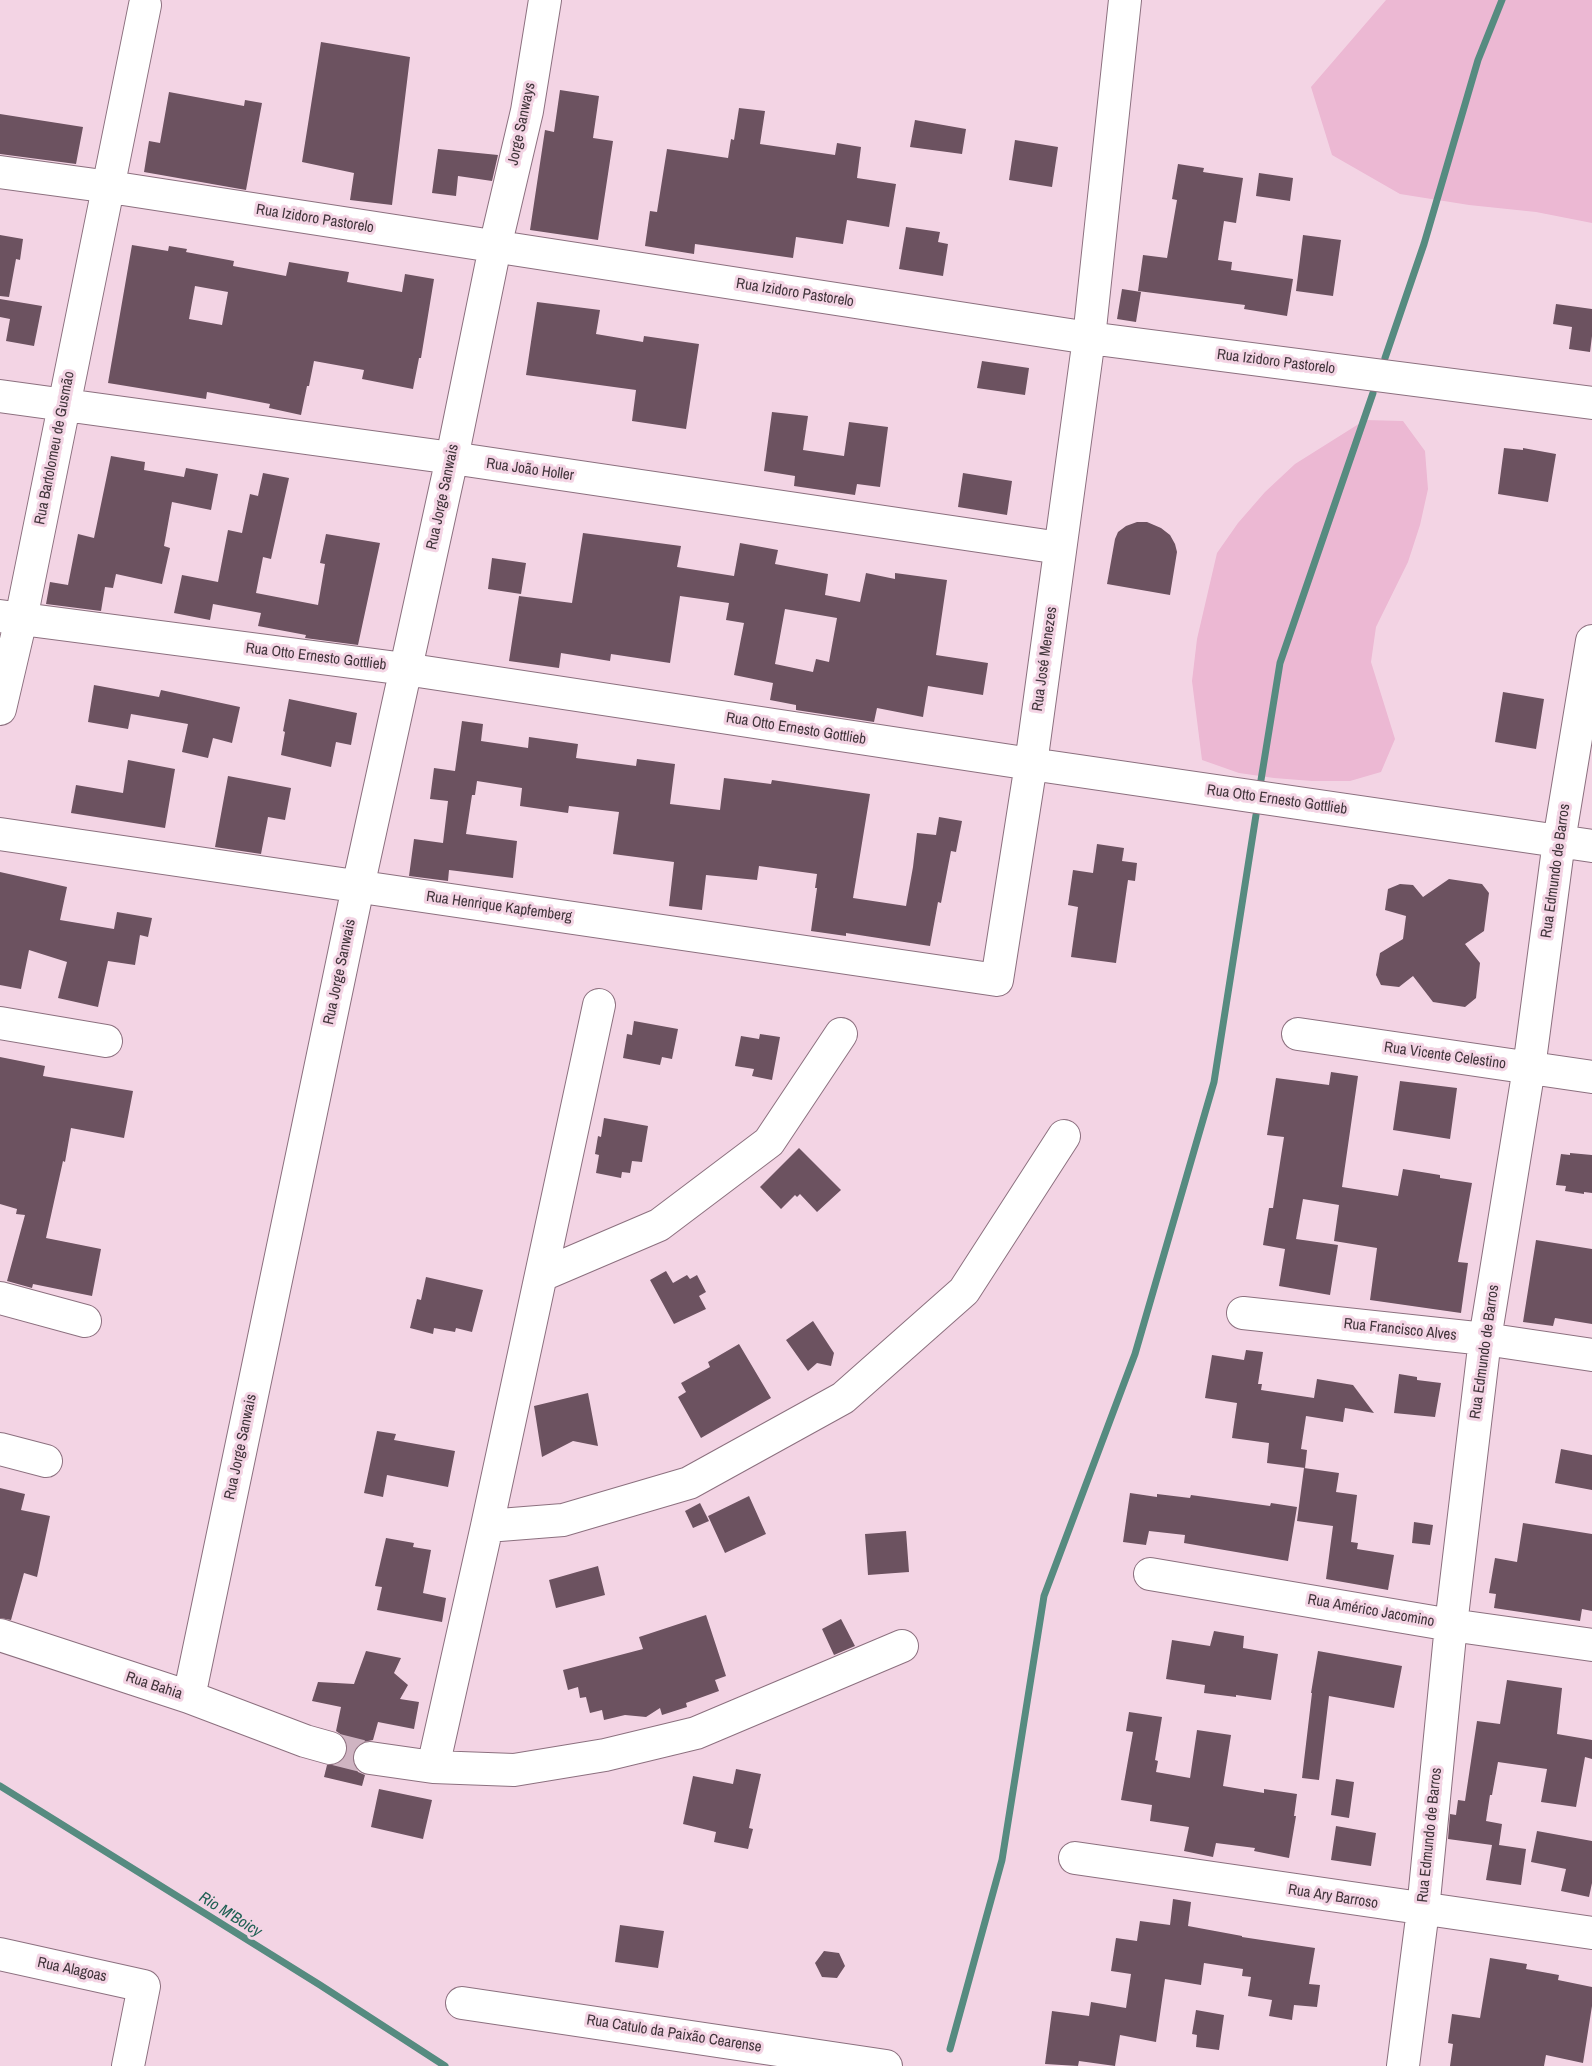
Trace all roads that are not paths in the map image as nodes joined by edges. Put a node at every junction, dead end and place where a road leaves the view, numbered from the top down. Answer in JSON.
{"nodes":[{"id":1,"x":545,"y":0,"type":"edge"},
{"id":2,"x":1125,"y":0,"type":"edge"},
{"id":3,"x":145,"y":5,"type":"dead end"},
{"id":4,"x":0,"y":172,"type":"edge"},
{"id":5,"x":110,"y":187,"type":"junction"},
{"id":6,"x":495,"y":247,"type":"junction"},
{"id":7,"x":1089,"y":338,"type":"junction"},
{"id":8,"x":0,"y":396,"type":"edge"},
{"id":9,"x":1592,"y":403,"type":"edge"},
{"id":10,"x":63,"y":405,"type":"junction"},
{"id":11,"x":452,"y":458,"type":"junction"},
{"id":12,"x":1060,"y":548,"type":"junction"},
{"id":13,"x":10,"y":618,"type":"edge"},
{"id":14,"x":1592,"y":641,"type":"edge"},
{"id":15,"x":405,"y":669,"type":"junction"},
{"id":16,"x":0,"y":709,"type":"edge"},
{"id":17,"x":1031,"y":764,"type":"junction"},
{"id":18,"x":0,"y":834,"type":"edge"},
{"id":19,"x":1558,"y":842,"type":"junction"},
{"id":20,"x":1592,"y":846,"type":"edge"},
{"id":21,"x":358,"y":886,"type":"junction"},
{"id":22,"x":998,"y":980,"type":"joint"},
{"id":23,"x":599,"y":1005,"type":"dead end"},
{"id":24,"x":0,"y":1023,"type":"edge"},
{"id":25,"x":841,"y":1034,"type":"dead end"},
{"id":26,"x":1298,"y":1034,"type":"dead end"},
{"id":27,"x":106,"y":1041,"type":"dead end"},
{"id":28,"x":1529,"y":1068,"type":"junction"},
{"id":29,"x":1592,"y":1077,"type":"edge"},
{"id":30,"x":1064,"y":1136,"type":"dead end"},
{"id":31,"x":542,"y":1275,"type":"junction"},
{"id":32,"x":0,"y":1298,"type":"edge"},
{"id":33,"x":1243,"y":1313,"type":"dead end"},
{"id":34,"x":85,"y":1321,"type":"dead end"},
{"id":35,"x":1485,"y":1340,"type":"junction"},
{"id":36,"x":1592,"y":1355,"type":"edge"},
{"id":37,"x":0,"y":1449,"type":"edge"},
{"id":38,"x":45,"y":1461,"type":"dead end"},
{"id":39,"x":487,"y":1526,"type":"junction"},
{"id":40,"x":1150,"y":1574,"type":"dead end"},
{"id":41,"x":1451,"y":1625,"type":"junction"},
{"id":42,"x":0,"y":1635,"type":"edge"},
{"id":43,"x":1592,"y":1645,"type":"edge"},
{"id":44,"x":902,"y":1646,"type":"dead end"},
{"id":45,"x":189,"y":1697,"type":"junction"},
{"id":46,"x":317,"y":1745,"type":"tunnel mouth"},
{"id":47,"x":370,"y":1758,"type":"tunnel mouth"},
{"id":48,"x":433,"y":1767,"type":"junction"},
{"id":49,"x":1075,"y":1858,"type":"dead end"},
{"id":50,"x":1423,"y":1910,"type":"junction"},
{"id":51,"x":1592,"y":1933,"type":"edge"},
{"id":52,"x":0,"y":1954,"type":"edge"},
{"id":53,"x":462,"y":2002,"type":"dead end"},
{"id":54,"x":128,"y":2066,"type":"edge"},
{"id":55,"x":886,"y":2066,"type":"edge"},
{"id":56,"x":1403,"y":2066,"type":"edge"}],
"edges":[{"from":1,"to":6,"type":"street","name":"Jorge Sanways"},
{"from":2,"to":7,"type":"street","name":"Rua José Menezes"},
{"from":3,"to":5,"type":"street","name":"Rua Bartolomeu de Gusmão"},
{"from":4,"to":5,"type":"street","name":"Rua Izidoro Pastorelo"},
{"from":5,"to":6,"type":"street","name":"Rua Izidoro Pastorelo"},
{"from":5,"to":10,"type":"street","name":"Rua Bartolomeu de Gusmão"},
{"from":6,"to":7,"type":"street","name":"Rua Izidoro Pastorelo"},
{"from":6,"to":11,"type":"street","name":"Rua Jorge Sanwais"},
{"from":7,"to":9,"type":"street","name":"Rua Izidoro Pastorelo"},
{"from":7,"to":12,"type":"street","name":"Rua José Menezes"},
{"from":8,"to":10,"type":"street","name":"Rua João Holler"},
{"from":10,"to":11,"type":"street","name":"Rua João Holler"},
{"from":10,"to":13,"type":"street","name":"Rua Bartolomeu de Gusmão"},
{"from":11,"to":12,"type":"street","name":"Rua João Holler"},
{"from":11,"to":15,"type":"street","name":"Rua Jorge Sanwais"},
{"from":12,"to":17,"type":"street","name":"Rua José Menezes"},
{"from":13,"to":15,"type":"street","name":"Rua Otto Ernesto Gottlieb"},
{"from":13,"to":16,"type":"street","name":"Rua Bartolomeu de Gusmão"},
{"from":14,"to":19,"type":"street","name":"Rua Edmundo de Barros"},
{"from":15,"to":17,"type":"street","name":"Rua Otto Ernesto Gottlieb"},
{"from":15,"to":21,"type":"street","name":"Rua Jorge Sanwais"},
{"from":17,"to":19,"type":"street","name":"Rua Otto Ernesto Gottlieb"},
{"from":17,"to":22,"type":"street","name":"Rua José Menezes"},
{"from":18,"to":21,"type":"street","name":"Rua Henrique Kapfemberg"},
{"from":19,"to":20,"type":"street","name":"Rua Otto Ernesto Gottlieb"},
{"from":19,"to":28,"type":"street","name":"Rua Edmundo de Barros"},
{"from":21,"to":22,"type":"street","name":"Rua Henrique Kapfemberg"},
{"from":21,"to":45,"type":"street","name":"Rua Jorge Sanwais"},
{"from":23,"to":31,"type":"street"},
{"from":24,"to":27,"type":"street"},
{"from":25,"to":31,"type":"street"},
{"from":26,"to":28,"type":"street","name":"Rua Vicente Celestino"},
{"from":28,"to":29,"type":"street","name":"Rua Vicente Celestino"},
{"from":28,"to":35,"type":"street","name":"Rua Edmundo de Barros"},
{"from":30,"to":39,"type":"street"},
{"from":31,"to":39,"type":"street"},
{"from":32,"to":34,"type":"street"},
{"from":33,"to":35,"type":"street","name":"Rua Francisco Alves"},
{"from":35,"to":36,"type":"street","name":"Rua Francisco Alves"},
{"from":35,"to":41,"type":"street","name":"Rua Edmundo de Barros"},
{"from":37,"to":38,"type":"street"},
{"from":39,"to":48,"type":"street"},
{"from":40,"to":41,"type":"street","name":"Rua Américo Jacomino"},
{"from":41,"to":43,"type":"street","name":"Rua Américo Jacomino"},
{"from":41,"to":50,"type":"street","name":"Rua Edmundo de Barros"},
{"from":42,"to":45,"type":"street","name":"Rua Bahia"},
{"from":44,"to":48,"type":"street"},
{"from":45,"to":46,"type":"street","name":"Rua Bahia"},
{"from":47,"to":48,"type":"street"},
{"from":49,"to":50,"type":"street","name":"Rua Ary Barroso"},
{"from":50,"to":51,"type":"street","name":"Rua Ary Barroso"},
{"from":50,"to":56,"type":"street","name":"Rua Edmundo de Barros"},
{"from":52,"to":54,"type":"street","name":"Rua Alagoas"},
{"from":53,"to":55,"type":"street","name":"Rua Catulo da Paixão Cearense"}]}
